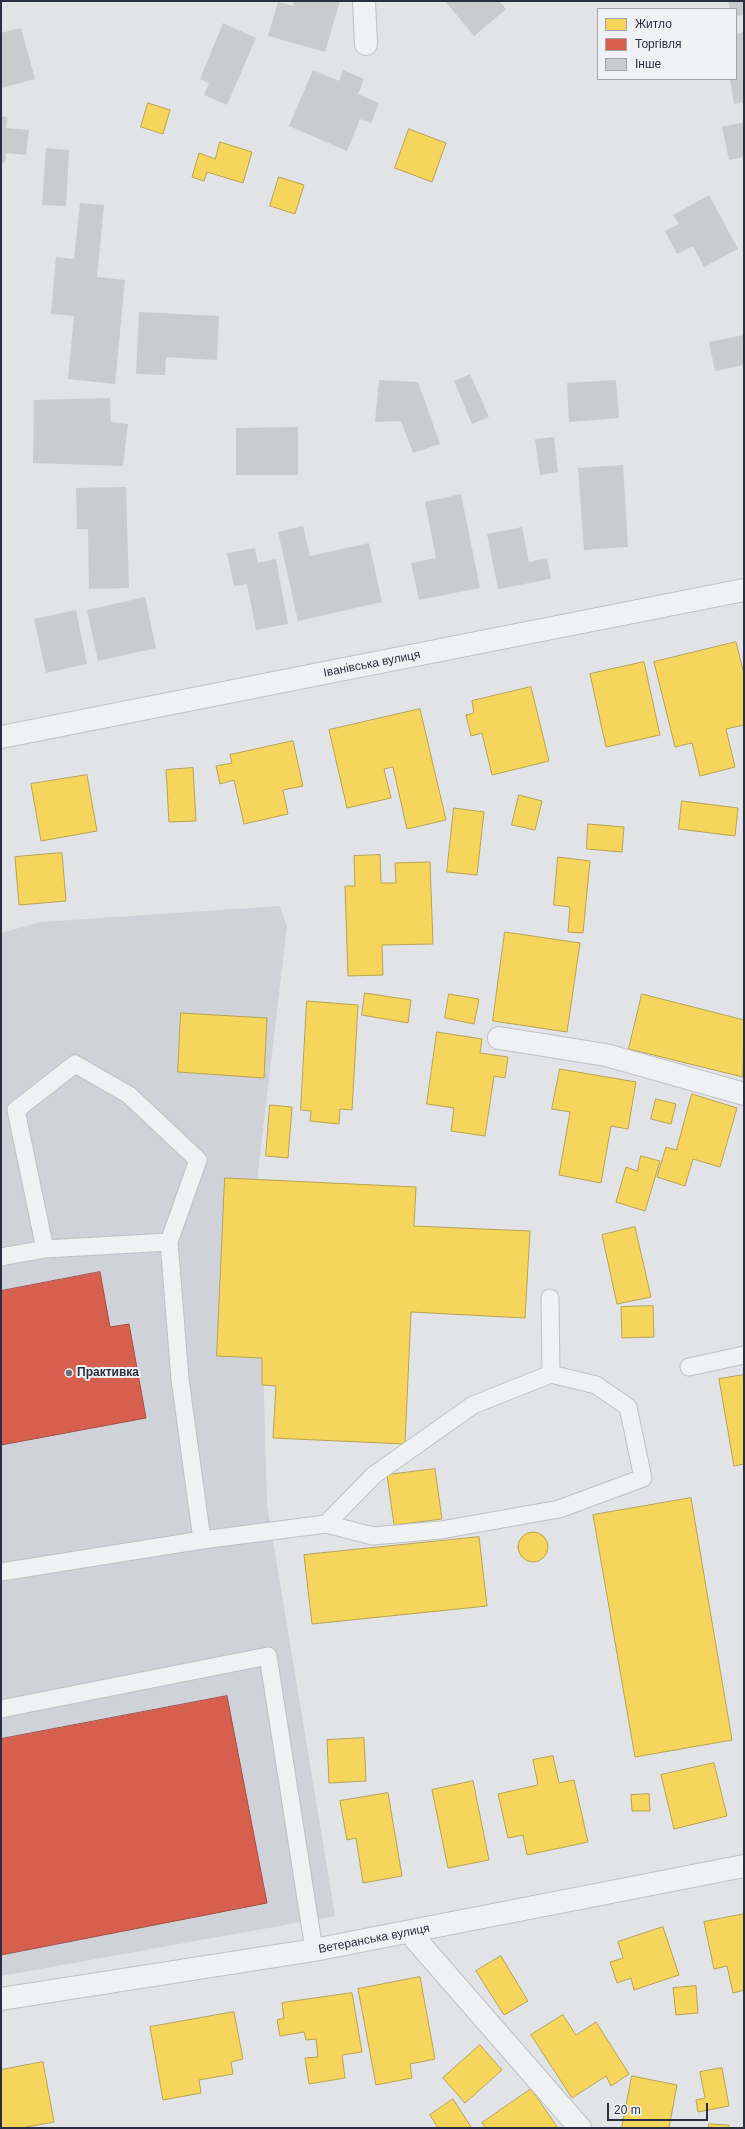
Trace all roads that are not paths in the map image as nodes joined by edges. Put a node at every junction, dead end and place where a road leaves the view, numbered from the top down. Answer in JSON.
{"nodes":[{"id":1,"x":364,"y":1,"type":"edge"},
{"id":2,"x":366,"y":44,"type":"dead end"},
{"id":3,"x":744,"y":590,"type":"edge"},
{"id":4,"x":1,"y":737,"type":"edge"},
{"id":5,"x":498,"y":1038,"type":"dead end"},
{"id":6,"x":744,"y":1094,"type":"edge"},
{"id":7,"x":168,"y":1242,"type":"junction"},
{"id":8,"x":45,"y":1249,"type":"junction"},
{"id":9,"x":1,"y":1257,"type":"edge"},
{"id":10,"x":550,"y":1298,"type":"dead end"},
{"id":11,"x":744,"y":1355,"type":"edge"},
{"id":12,"x":689,"y":1367,"type":"dead end"},
{"id":13,"x":551,"y":1374,"type":"junction"},
{"id":14,"x":326,"y":1524,"type":"junction"},
{"id":15,"x":202,"y":1540,"type":"junction"},
{"id":16,"x":1,"y":1572,"type":"edge"},
{"id":17,"x":1,"y":1709,"type":"edge"},
{"id":18,"x":744,"y":1866,"type":"edge"},
{"id":19,"x":410,"y":1933,"type":"junction"},
{"id":20,"x":314,"y":1950,"type":"junction"},
{"id":21,"x":1,"y":1999,"type":"edge"},
{"id":22,"x":580,"y":2128,"type":"edge"}],
"edges":[{"from":1,"to":2,"type":"street"},
{"from":3,"to":4,"type":"street","name":"Іванівська вулиця"},
{"from":5,"to":6,"type":"street"},
{"from":7,"to":8,"type":"lane"},
{"from":7,"to":8,"type":"lane"},
{"from":7,"to":15,"type":"lane"},
{"from":8,"to":9,"type":"lane"},
{"from":10,"to":13,"type":"lane"},
{"from":11,"to":12,"type":"lane"},
{"from":13,"to":14,"type":"lane"},
{"from":13,"to":14,"type":"lane"},
{"from":14,"to":15,"type":"lane"},
{"from":15,"to":16,"type":"lane"},
{"from":17,"to":20,"type":"lane"},
{"from":18,"to":19,"type":"street","name":"Ветеранська вулиця"},
{"from":19,"to":20,"type":"street","name":"Ветеранська вулиця"},
{"from":19,"to":22,"type":"street"},
{"from":20,"to":21,"type":"street","name":"Ветеранська вулиця"}]}
